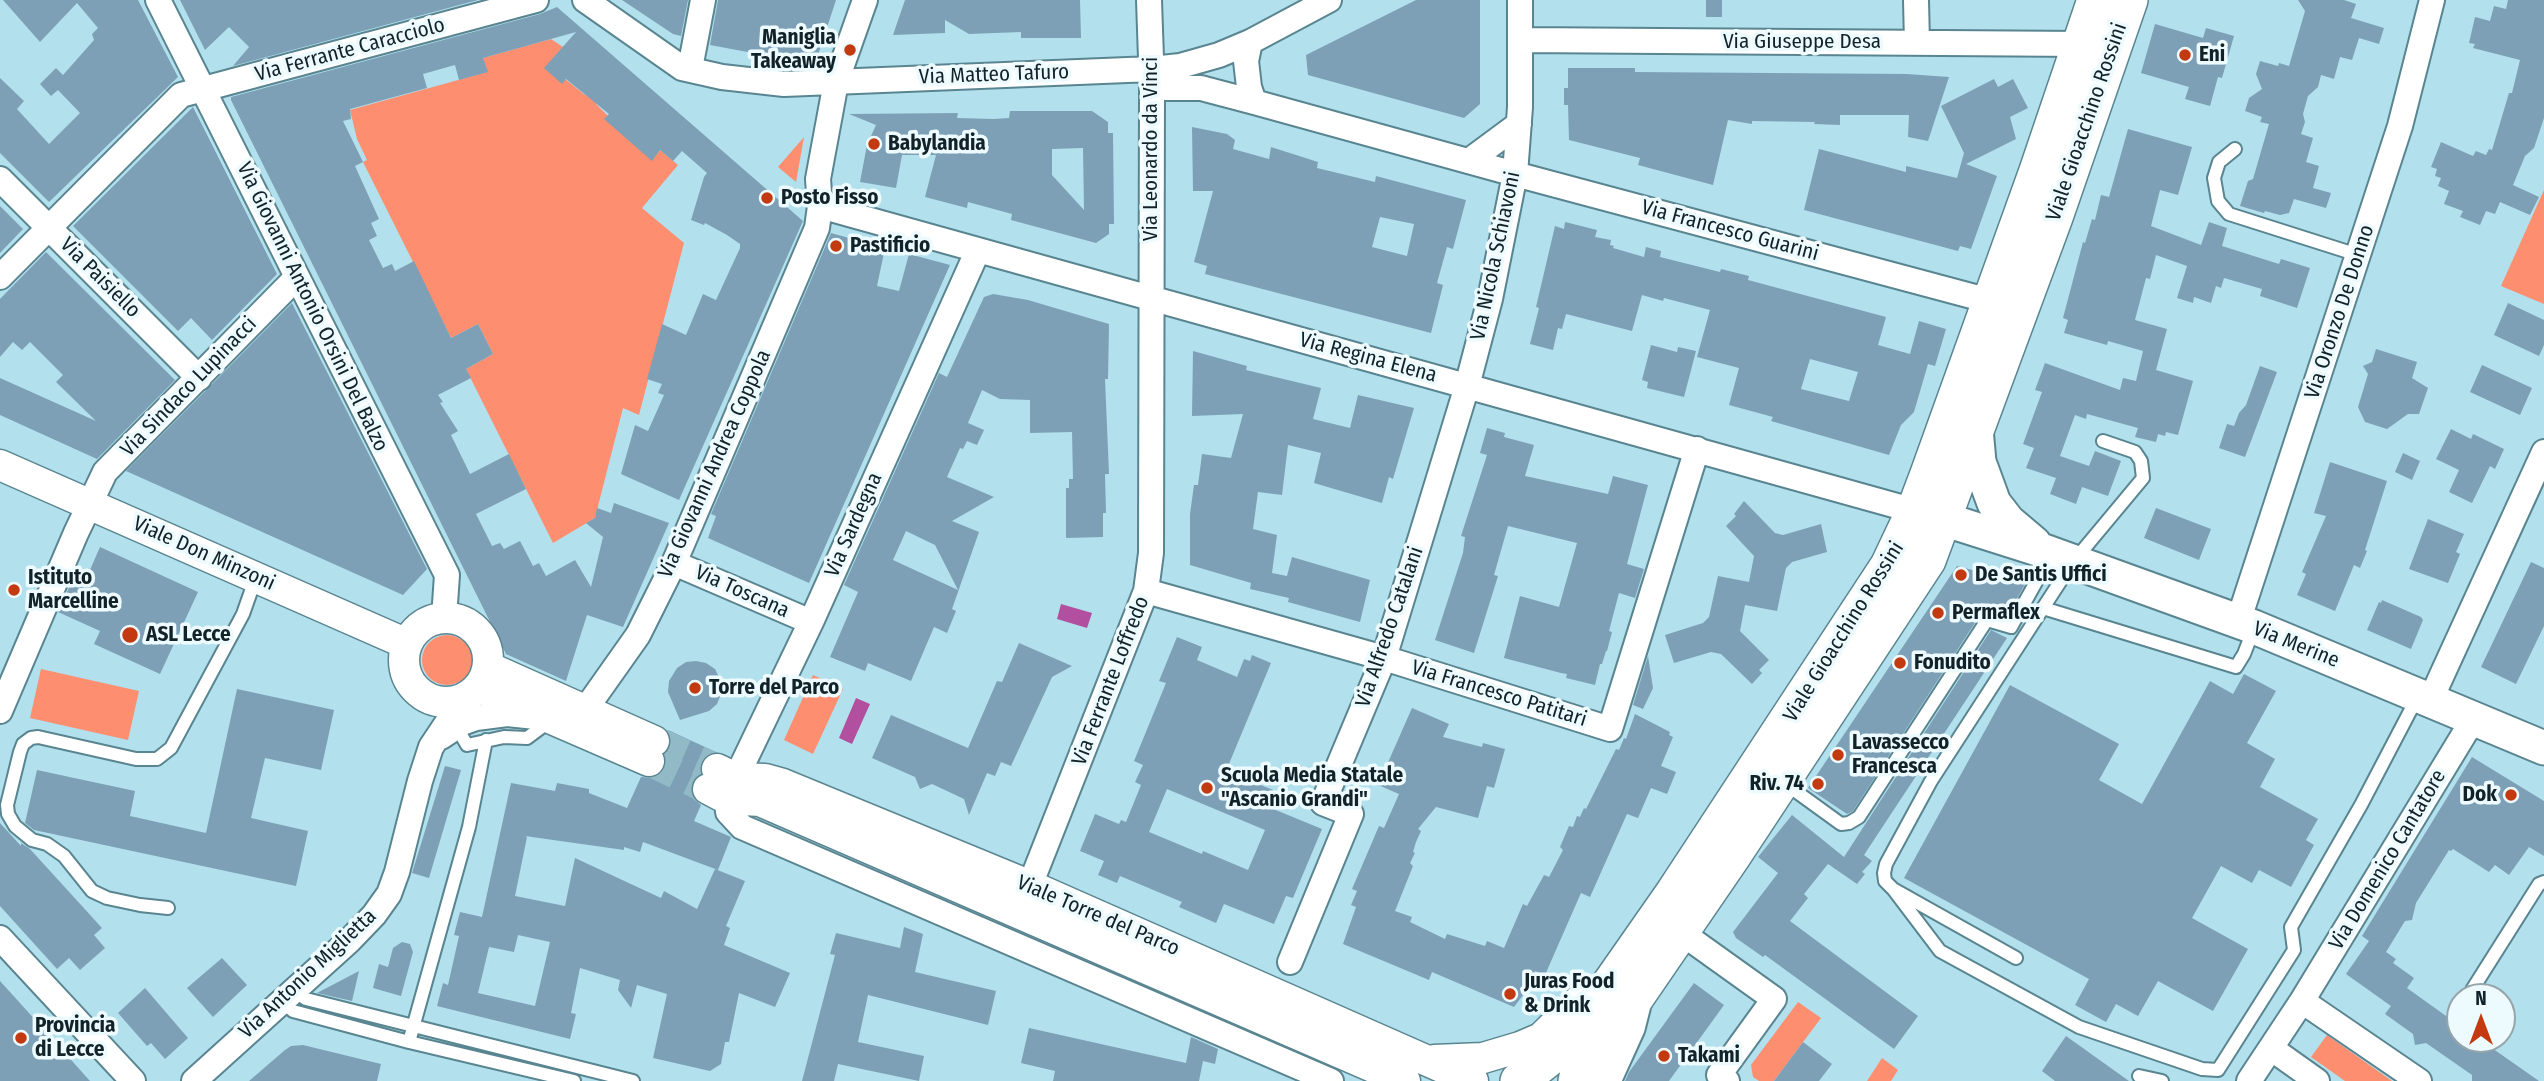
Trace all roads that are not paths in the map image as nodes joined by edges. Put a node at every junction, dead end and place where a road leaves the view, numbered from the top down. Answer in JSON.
{"nodes":[{"id":1,"x":158,"y":0,"type":"edge"},
{"id":2,"x":536,"y":0,"type":"edge"},
{"id":3,"x":585,"y":0,"type":"edge"},
{"id":4,"x":703,"y":0,"type":"edge"},
{"id":5,"x":865,"y":0,"type":"edge"},
{"id":6,"x":1149,"y":0,"type":"edge"},
{"id":7,"x":1329,"y":0,"type":"edge"},
{"id":8,"x":1520,"y":0,"type":"edge"},
{"id":9,"x":1916,"y":0,"type":"edge"},
{"id":10,"x":2096,"y":0,"type":"edge"},
{"id":11,"x":2129,"y":0,"type":"edge"},
{"id":12,"x":2432,"y":0,"type":"edge"},
{"id":13,"x":1521,"y":40,"type":"junction"},
{"id":14,"x":1250,"y":42,"type":"junction"},
{"id":15,"x":1917,"y":43,"type":"junction"},
{"id":16,"x":2083,"y":44,"type":"junction"},
{"id":17,"x":682,"y":68,"type":"junction"},
{"id":18,"x":1152,"y":79,"type":"junction"},
{"id":19,"x":836,"y":82,"type":"junction"},
{"id":20,"x":204,"y":88,"type":"junction"},
{"id":21,"x":1254,"y":102,"type":"junction"},
{"id":22,"x":1519,"y":124,"type":"junction"},
{"id":23,"x":2235,"y":149,"type":"dead end"},
{"id":24,"x":1469,"y":161,"type":"junction"},
{"id":25,"x":1515,"y":174,"type":"junction"},
{"id":26,"x":0,"y":179,"type":"edge"},
{"id":27,"x":820,"y":206,"type":"junction"},
{"id":28,"x":49,"y":227,"type":"junction"},
{"id":29,"x":978,"y":250,"type":"junction"},
{"id":30,"x":2358,"y":255,"type":"junction"},
{"id":31,"x":0,"y":276,"type":"edge"},
{"id":32,"x":297,"y":277,"type":"junction"},
{"id":33,"x":1151,"y":299,"type":"junction"},
{"id":34,"x":1990,"y":301,"type":"junction"},
{"id":35,"x":199,"y":378,"type":"junction"},
{"id":36,"x":1467,"y":386,"type":"junction"},
{"id":37,"x":1976,"y":429,"type":"junction"},
{"id":38,"x":2103,"y":441,"type":"dead end"},
{"id":39,"x":1697,"y":449,"type":"junction"},
{"id":40,"x":2544,"y":452,"type":"edge"},
{"id":41,"x":0,"y":464,"type":"edge"},
{"id":42,"x":90,"y":504,"type":"junction"},
{"id":43,"x":1929,"y":515,"type":"junction"},
{"id":44,"x":2056,"y":556,"type":"junction"},
{"id":45,"x":674,"y":563,"type":"junction"},
{"id":46,"x":256,"y":577,"type":"junction"},
{"id":47,"x":1146,"y":591,"type":"junction"},
{"id":48,"x":2043,"y":608,"type":"junction"},
{"id":49,"x":444,"y":618,"type":"junction"},
{"id":50,"x":811,"y":622,"type":"junction"},
{"id":51,"x":2246,"y":625,"type":"junction"},
{"id":52,"x":407,"y":644,"type":"junction"},
{"id":53,"x":1384,"y":658,"type":"junction"},
{"id":54,"x":471,"y":695,"type":"junction"},
{"id":55,"x":2424,"y":698,"type":"junction"},
{"id":56,"x":585,"y":710,"type":"junction"},
{"id":57,"x":0,"y":711,"type":"edge"},
{"id":58,"x":2474,"y":718,"type":"junction"},
{"id":59,"x":551,"y":720,"type":"junction"},
{"id":60,"x":486,"y":740,"type":"junction"},
{"id":61,"x":2544,"y":748,"type":"edge"},
{"id":62,"x":1782,"y":782,"type":"junction"},
{"id":63,"x":722,"y":783,"type":"junction"},
{"id":64,"x":2544,"y":882,"type":"edge"},
{"id":65,"x":1031,"y":886,"type":"junction"},
{"id":66,"x":1893,"y":890,"type":"junction"},
{"id":67,"x":168,"y":908,"type":"dead end"},
{"id":68,"x":1019,"y":914,"type":"junction"},
{"id":69,"x":1679,"y":931,"type":"junction"},
{"id":70,"x":0,"y":939,"type":"edge"},
{"id":71,"x":2016,"y":958,"type":"dead end"},
{"id":72,"x":1290,"y":962,"type":"dead end"},
{"id":73,"x":2476,"y":983,"type":"edge"},
{"id":74,"x":1621,"y":994,"type":"junction"},
{"id":75,"x":287,"y":996,"type":"junction"},
{"id":76,"x":2302,"y":1001,"type":"junction"},
{"id":77,"x":413,"y":1028,"type":"junction"},
{"id":78,"x":410,"y":1042,"type":"junction"},
{"id":79,"x":2272,"y":1049,"type":"junction"},
{"id":80,"x":1430,"y":1060,"type":"junction"},
{"id":81,"x":2291,"y":1074,"type":"edge"},
{"id":82,"x":2139,"y":1076,"type":"dead end"},
{"id":83,"x":133,"y":1081,"type":"edge"},
{"id":84,"x":194,"y":1081,"type":"edge"},
{"id":85,"x":574,"y":1081,"type":"edge"},
{"id":86,"x":634,"y":1081,"type":"edge"},
{"id":87,"x":1331,"y":1081,"type":"edge"},
{"id":88,"x":1405,"y":1081,"type":"edge"},
{"id":89,"x":1473,"y":1081,"type":"edge"},
{"id":90,"x":1519,"y":1081,"type":"edge"},
{"id":91,"x":1577,"y":1081,"type":"edge"},
{"id":92,"x":1601,"y":1081,"type":"edge"},
{"id":93,"x":1727,"y":1081,"type":"edge"},
{"id":94,"x":2162,"y":1081,"type":"edge"},
{"id":95,"x":2249,"y":1081,"type":"edge"},
{"id":96,"x":2317,"y":1081,"type":"edge"},
{"id":97,"x":2419,"y":1081,"type":"edge"}],
"edges":[{"from":1,"to":20,"type":"street","name":"Via Giovanni Antonio Orsini Del Balzo"},
{"from":2,"to":20,"type":"street","name":"Via Ferrante Caracciolo"},
{"from":3,"to":17,"type":"street"},
{"from":4,"to":17,"type":"street"},
{"from":5,"to":19,"type":"street","name":"Via Giovanni Andrea Coppola"},
{"from":6,"to":18,"type":"street","name":"Via Leonardo da Vinci"},
{"from":7,"to":14,"type":"street"},
{"from":8,"to":13,"type":"street","name":"Via Nicola Schiavoni"},
{"from":9,"to":15,"type":"street"},
{"from":10,"to":16,"type":"main road","name":"Viale Gioacchino Rossini"},
{"from":11,"to":37,"type":"main road","name":"Viale Gioacchino Rossini"},
{"from":12,"to":30,"type":"street","name":"Via Oronzo De Donno"},
{"from":13,"to":15,"type":"street","name":"Via Giuseppe Desa"},
{"from":13,"to":22,"type":"street","name":"Via Nicola Schiavoni"},
{"from":14,"to":18,"type":"street"},
{"from":14,"to":21,"type":"street"},
{"from":15,"to":16,"type":"street","name":"Via Giuseppe Desa"},
{"from":16,"to":34,"type":"main road","name":"Viale Gioacchino Rossini"},
{"from":17,"to":19,"type":"street","name":"Via Matteo Tafuro"},
{"from":18,"to":19,"type":"street","name":"Via Matteo Tafuro"},
{"from":18,"to":21,"type":"street","name":"Via Francesco Guarini"},
{"from":18,"to":33,"type":"street","name":"Via Leonardo da Vinci"},
{"from":19,"to":27,"type":"street","name":"Via Giovanni Andrea Coppola"},
{"from":20,"to":28,"type":"street","name":"Via Ferrante Caracciolo"},
{"from":20,"to":32,"type":"street","name":"Via Giovanni Antonio Orsini Del Balzo"},
{"from":21,"to":24,"type":"street","name":"Via Francesco Guarini"},
{"from":22,"to":24,"type":"street"},
{"from":22,"to":25,"type":"street","name":"Via Nicola Schiavoni"},
{"from":23,"to":30,"type":"lane"},
{"from":24,"to":25,"type":"street","name":"Via Francesco Guarini"},
{"from":25,"to":34,"type":"street","name":"Via Francesco Guarini"},
{"from":25,"to":36,"type":"street","name":"Via Nicola Schiavoni"},
{"from":26,"to":28,"type":"street","name":"Via Paisiello"},
{"from":27,"to":29,"type":"street","name":"Via Regina Elena"},
{"from":27,"to":45,"type":"street","name":"Via Giovanni Andrea Coppola"},
{"from":28,"to":31,"type":"street","name":"Via Ferrante Caracciolo"},
{"from":28,"to":35,"type":"street","name":"Via Paisiello"},
{"from":29,"to":33,"type":"street","name":"Via Regina Elena"},
{"from":29,"to":50,"type":"street","name":"Via Sardegna"},
{"from":30,"to":51,"type":"street","name":"Via Oronzo De Donno"},
{"from":32,"to":35,"type":"street","name":"Via Sindaco Lupinacci"},
{"from":32,"to":49,"type":"street","name":"Via Giovanni Antonio Orsini Del Balzo"},
{"from":33,"to":36,"type":"street","name":"Via Regina Elena"},
{"from":33,"to":47,"type":"street","name":"Via Ferrante Loffredo"},
{"from":34,"to":43,"type":"main road","name":"Viale Gioacchino Rossini"},
{"from":35,"to":42,"type":"street","name":"Via Sindaco Lupinacci"},
{"from":36,"to":39,"type":"street","name":"Via Regina Elena"},
{"from":36,"to":53,"type":"street","name":"Via Alfredo Catalani"},
{"from":37,"to":43,"type":"main road","name":"Viale Gioacchino Rossini"},
{"from":37,"to":44,"type":"main road","name":"Via Merine"},
{"from":38,"to":44,"type":"lane"},
{"from":39,"to":43,"type":"street","name":"Via Regina Elena"},
{"from":39,"to":53,"type":"street","name":"Via Francesco Patitari"},
{"from":40,"to":55,"type":"street"},
{"from":41,"to":42,"type":"street","name":"Viale Don Minzoni"},
{"from":42,"to":46,"type":"street","name":"Viale Don Minzoni"},
{"from":42,"to":57,"type":"street","name":"Via Sindaco Lupinacci"},
{"from":43,"to":44,"type":"main road","name":"Via Merine"},
{"from":43,"to":62,"type":"main road","name":"Viale Gioacchino Rossini"},
{"from":43,"to":74,"type":"main road","name":"Viale Gioacchino Rossini"},
{"from":44,"to":48,"type":"lane"},
{"from":44,"to":51,"type":"main road","name":"Via Merine"},
{"from":44,"to":62,"type":"lane"},
{"from":45,"to":50,"type":"street","name":"Via Toscana"},
{"from":45,"to":56,"type":"street","name":"Via Giovanni Andrea Coppola"},
{"from":46,"to":52,"type":"street","name":"Viale Don Minzoni"},
{"from":46,"to":67,"type":"lane"},
{"from":47,"to":53,"type":"street","name":"Via Francesco Patitari"},
{"from":47,"to":65,"type":"street","name":"Via Ferrante Loffredo"},
{"from":48,"to":51,"type":"lane"},
{"from":48,"to":66,"type":"lane"},
{"from":49,"to":52,"type":"street"},
{"from":49,"to":54,"type":"street"},
{"from":50,"to":63,"type":"street","name":"Via Sardegna"},
{"from":51,"to":55,"type":"main road","name":"Via Merine"},
{"from":52,"to":54,"type":"street"},
{"from":53,"to":72,"type":"street","name":"Via Alfredo Catalani"},
{"from":54,"to":56,"type":"street"},
{"from":54,"to":59,"type":"street"},
{"from":54,"to":59,"type":"street"},
{"from":54,"to":60,"type":"lane"},
{"from":54,"to":75,"type":"street","name":"Via Antonio Miglietta"},
{"from":55,"to":58,"type":"main road","name":"Via Merine"},
{"from":55,"to":66,"type":"lane"},
{"from":56,"to":59,"type":"street"},
{"from":58,"to":61,"type":"main road","name":"Via Merine"},
{"from":58,"to":76,"type":"street","name":"Via Domenico Cantatore"},
{"from":59,"to":60,"type":"lane"},
{"from":60,"to":77,"type":"lane"},
{"from":62,"to":69,"type":"main road","name":"Viale Gioacchino Rossini"},
{"from":63,"to":65,"type":"street","name":"Viale Torre del Parco"},
{"from":63,"to":68,"type":"street","name":"Viale Torre del Parco"},
{"from":63,"to":87,"type":"street"},
{"from":64,"to":73,"type":"lane"},
{"from":65,"to":68,"type":"street","name":"Via Ferrante Loffredo"},
{"from":65,"to":80,"type":"street","name":"Viale Torre del Parco"},
{"from":66,"to":71,"type":"lane"},
{"from":68,"to":88,"type":"street","name":"Viale Torre del Parco"},
{"from":69,"to":74,"type":"main road","name":"Viale Gioacchino Rossini"},
{"from":69,"to":93,"type":"street"},
{"from":70,"to":83,"type":"street"},
{"from":74,"to":80,"type":"street"},
{"from":74,"to":90,"type":"main road","name":"Viale Gioacchino Rossini"},
{"from":74,"to":91,"type":"main road","name":"Viale Gioacchino Rossini"},
{"from":74,"to":92,"type":"highway"},
{"from":75,"to":77,"type":"lane"},
{"from":75,"to":78,"type":"lane"},
{"from":75,"to":84,"type":"street","name":"Via Antonio Miglietta"},
{"from":76,"to":79,"type":"street","name":"Via Domenico Cantatore"},
{"from":76,"to":97,"type":"street"},
{"from":77,"to":78,"type":"lane"},
{"from":77,"to":86,"type":"lane"},
{"from":78,"to":85,"type":"lane"},
{"from":79,"to":81,"type":"street"},
{"from":79,"to":95,"type":"street","name":"Via Domenico Cantatore"},
{"from":80,"to":89,"type":"street","name":"Viale Torre del Parco"},
{"from":81,"to":96,"type":"street"},
{"from":82,"to":94,"type":"lane"}]}
